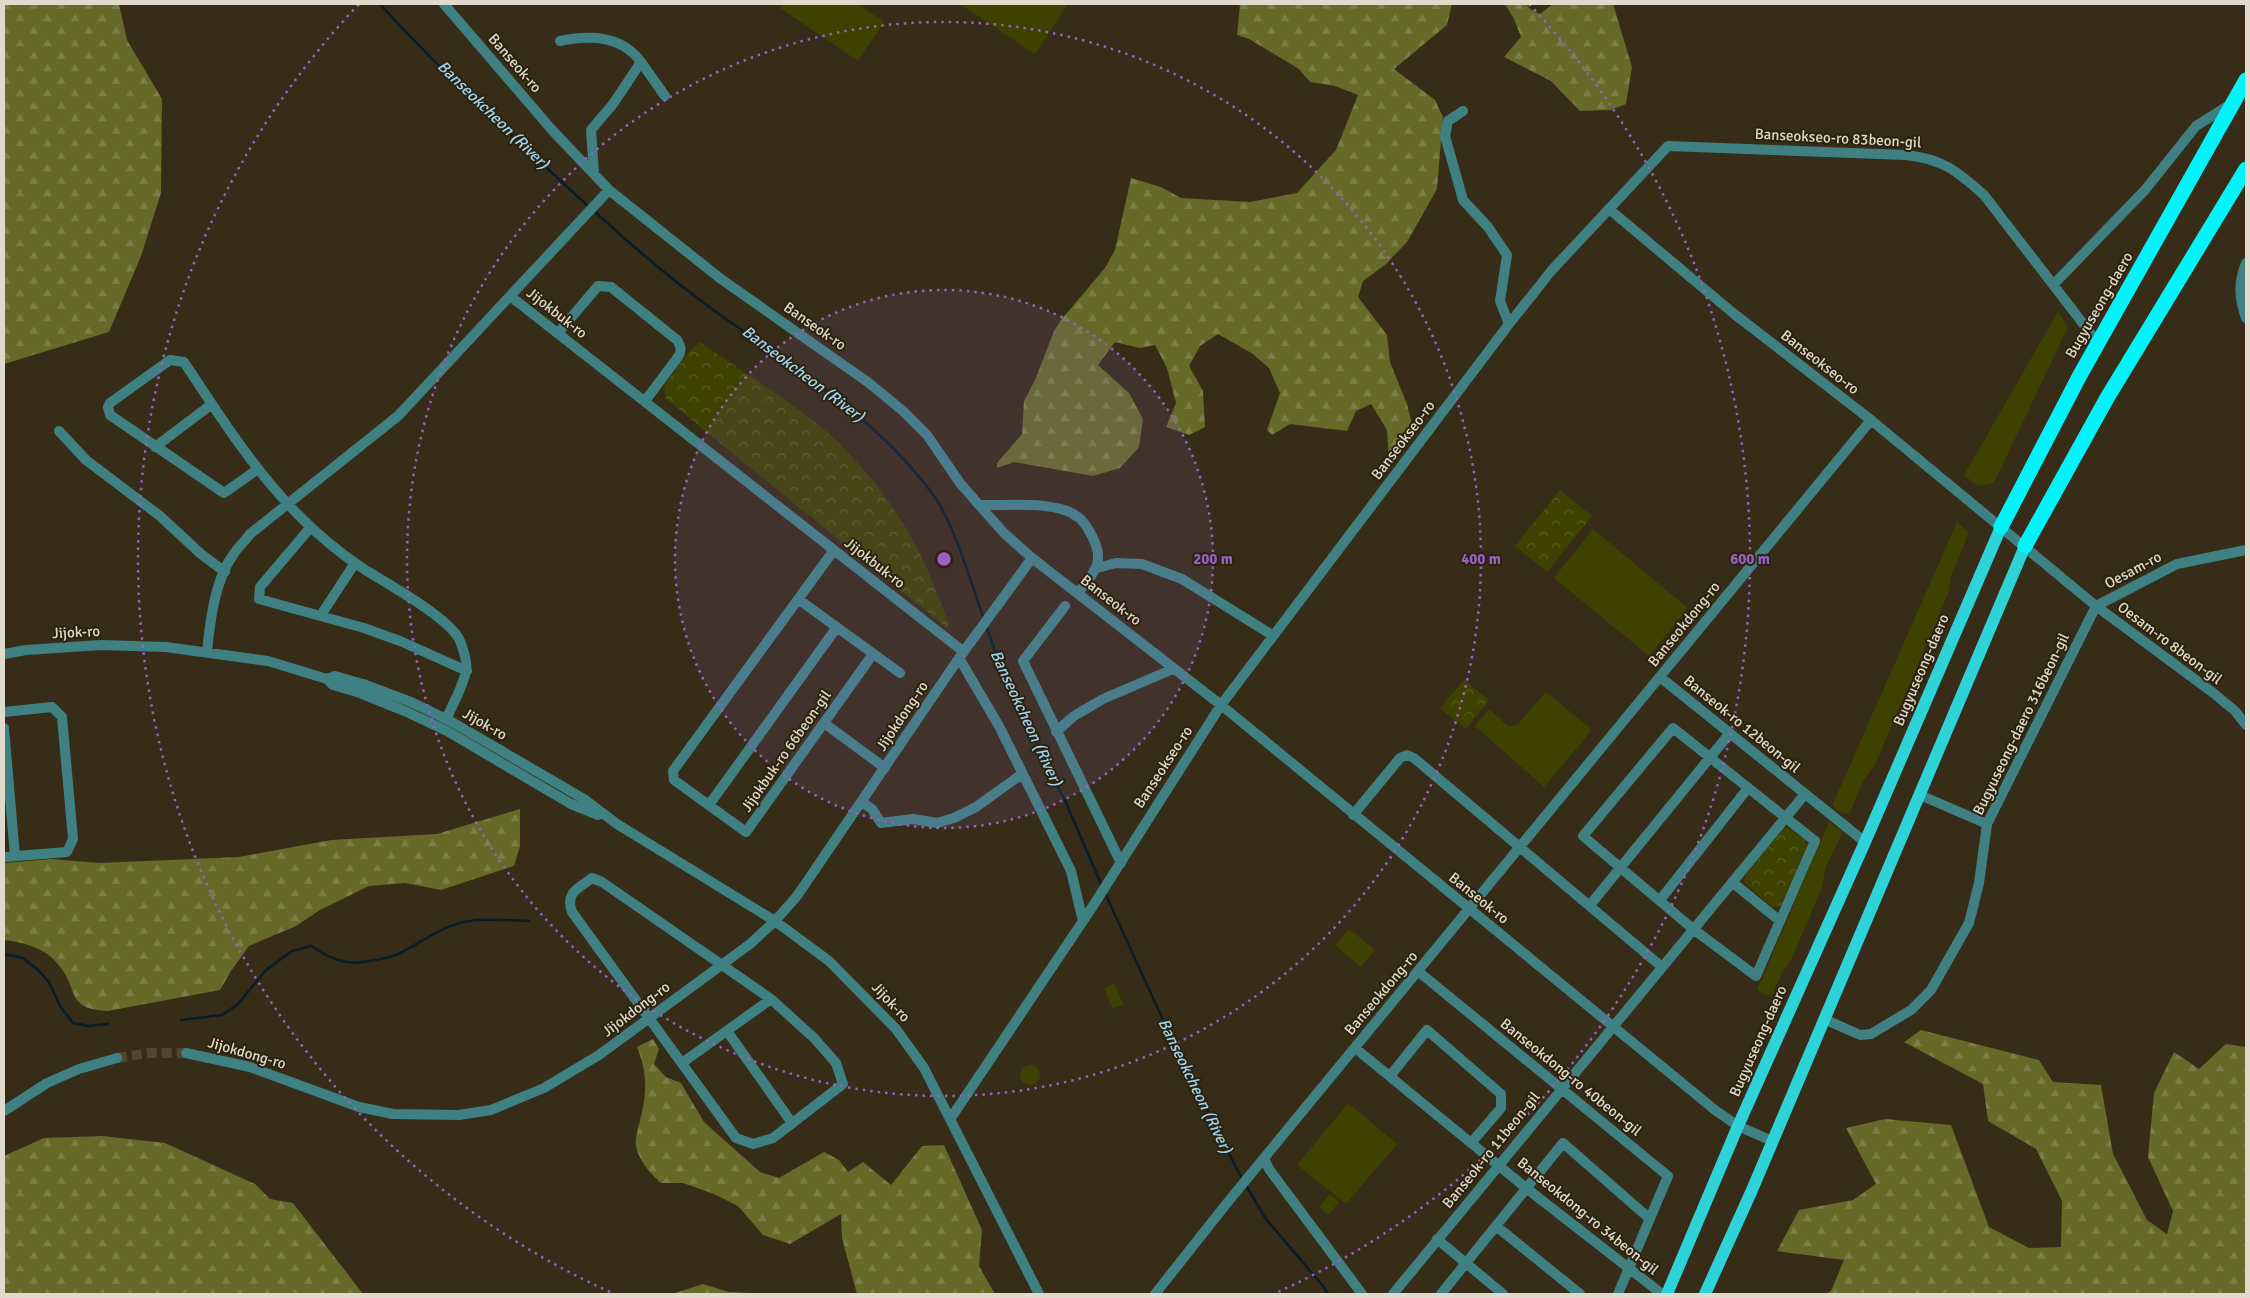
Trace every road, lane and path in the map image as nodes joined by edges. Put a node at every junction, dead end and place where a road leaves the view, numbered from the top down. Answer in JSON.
{"nodes":[{"id":1,"x":444,"y":4,"type":"edge"},
{"id":2,"x":560,"y":40,"type":"dead end"},
{"id":3,"x":642,"y":62,"type":"junction"},
{"id":4,"x":2246,"y":80,"type":"edge"},
{"id":5,"x":665,"y":96,"type":"dead end"},
{"id":6,"x":2234,"y":102,"type":"junction"},
{"id":7,"x":1462,"y":111,"type":"dead end"},
{"id":8,"x":2246,"y":169,"type":"edge"},
{"id":9,"x":594,"y":174,"type":"junction"},
{"id":10,"x":608,"y":190,"type":"junction"},
{"id":11,"x":1609,"y":209,"type":"junction"},
{"id":12,"x":2246,"y":263,"type":"edge"},
{"id":13,"x":2053,"y":285,"type":"junction"},
{"id":14,"x":510,"y":296,"type":"junction"},
{"id":15,"x":2246,"y":318,"type":"edge"},
{"id":16,"x":1509,"y":324,"type":"junction"},
{"id":17,"x":558,"y":333,"type":"junction"},
{"id":18,"x":2098,"y":343,"type":"junction"},
{"id":19,"x":645,"y":401,"type":"junction"},
{"id":20,"x":212,"y":404,"type":"junction"},
{"id":21,"x":1871,"y":420,"type":"junction"},
{"id":22,"x":59,"y":431,"type":"dead end"},
{"id":23,"x":155,"y":447,"type":"junction"},
{"id":24,"x":258,"y":469,"type":"junction"},
{"id":25,"x":286,"y":504,"type":"junction"},
{"id":26,"x":979,"y":505,"type":"junction"},
{"id":27,"x":2001,"y":527,"type":"junction"},
{"id":28,"x":310,"y":528,"type":"junction"},
{"id":29,"x":2025,"y":546,"type":"junction"},
{"id":30,"x":834,"y":550,"type":"junction"},
{"id":31,"x":2246,"y":550,"type":"edge"},
{"id":32,"x":1032,"y":558,"type":"junction"},
{"id":33,"x":355,"y":563,"type":"junction"},
{"id":34,"x":1097,"y":568,"type":"junction"},
{"id":35,"x":225,"y":572,"type":"junction"},
{"id":36,"x":1078,"y":593,"type":"junction"},
{"id":37,"x":798,"y":599,"type":"junction"},
{"id":38,"x":1065,"y":606,"type":"dead end"},
{"id":39,"x":2096,"y":606,"type":"junction"},
{"id":40,"x":321,"y":615,"type":"junction"},
{"id":41,"x":837,"y":627,"type":"junction"},
{"id":42,"x":1272,"y":635,"type":"junction"},
{"id":43,"x":207,"y":652,"type":"junction"},
{"id":44,"x":4,"y":654,"type":"edge"},
{"id":45,"x":874,"y":654,"type":"junction"},
{"id":46,"x":962,"y":655,"type":"junction"},
{"id":47,"x":1173,"y":668,"type":"junction"},
{"id":48,"x":466,"y":671,"type":"junction"},
{"id":49,"x":900,"y":673,"type":"dead end"},
{"id":50,"x":1660,"y":677,"type":"junction"},
{"id":51,"x":327,"y":679,"type":"junction"},
{"id":52,"x":1221,"y":705,"type":"junction"},
{"id":53,"x":4,"y":712,"type":"edge"},
{"id":54,"x":446,"y":719,"type":"junction"},
{"id":55,"x":824,"y":723,"type":"junction"},
{"id":56,"x":2246,"y":725,"type":"edge"},
{"id":57,"x":4,"y":728,"type":"edge"},
{"id":58,"x":1056,"y":732,"type":"junction"},
{"id":59,"x":1730,"y":734,"type":"junction"},
{"id":60,"x":1710,"y":758,"type":"junction"},
{"id":61,"x":885,"y":768,"type":"junction"},
{"id":62,"x":1022,"y":774,"type":"junction"},
{"id":63,"x":1748,"y":788,"type":"junction"},
{"id":64,"x":1805,"y":794,"type":"junction"},
{"id":65,"x":1920,"y":795,"type":"junction"},
{"id":66,"x":862,"y":802,"type":"junction"},
{"id":67,"x":709,"y":805,"type":"junction"},
{"id":68,"x":1354,"y":815,"type":"junction"},
{"id":69,"x":1785,"y":818,"type":"junction"},
{"id":70,"x":617,"y":824,"type":"junction"},
{"id":71,"x":1987,"y":824,"type":"junction"},
{"id":72,"x":1865,"y":842,"type":"junction"},
{"id":73,"x":1520,"y":847,"type":"junction"},
{"id":74,"x":15,"y":856,"type":"junction"},
{"id":75,"x":4,"y":857,"type":"edge"},
{"id":76,"x":1119,"y":866,"type":"junction"},
{"id":77,"x":1620,"y":868,"type":"junction"},
{"id":78,"x":1732,"y":882,"type":"junction"},
{"id":79,"x":1660,"y":900,"type":"junction"},
{"id":80,"x":1590,"y":906,"type":"junction"},
{"id":81,"x":1469,"y":909,"type":"junction"},
{"id":82,"x":775,"y":921,"type":"junction"},
{"id":83,"x":1083,"y":921,"type":"junction"},
{"id":84,"x":1780,"y":921,"type":"junction"},
{"id":85,"x":1694,"y":929,"type":"junction"},
{"id":86,"x":721,"y":964,"type":"junction"},
{"id":87,"x":1662,"y":966,"type":"junction"},
{"id":88,"x":1419,"y":972,"type":"junction"},
{"id":89,"x":771,"y":999,"type":"junction"},
{"id":90,"x":650,"y":1018,"type":"junction"},
{"id":91,"x":1824,"y":1019,"type":"junction"},
{"id":92,"x":1614,"y":1026,"type":"junction"},
{"id":93,"x":726,"y":1032,"type":"junction"},
{"id":94,"x":1355,"y":1048,"type":"junction"},
{"id":95,"x":186,"y":1053,"type":"tunnel mouth"},
{"id":96,"x":117,"y":1058,"type":"tunnel mouth"},
{"id":97,"x":682,"y":1063,"type":"junction"},
{"id":98,"x":1390,"y":1076,"type":"junction"},
{"id":99,"x":1562,"y":1089,"type":"junction"},
{"id":100,"x":4,"y":1111,"type":"edge"},
{"id":101,"x":952,"y":1118,"type":"junction"},
{"id":102,"x":792,"y":1123,"type":"junction"},
{"id":103,"x":1738,"y":1126,"type":"junction"},
{"id":104,"x":1772,"y":1142,"type":"junction"},
{"id":105,"x":1471,"y":1143,"type":"junction"},
{"id":106,"x":1264,"y":1158,"type":"junction"},
{"id":107,"x":1499,"y":1164,"type":"junction"},
{"id":108,"x":1526,"y":1188,"type":"junction"},
{"id":109,"x":1650,"y":1219,"type":"junction"},
{"id":110,"x":1496,"y":1226,"type":"junction"},
{"id":111,"x":1438,"y":1239,"type":"junction"},
{"id":112,"x":1465,"y":1264,"type":"junction"},
{"id":113,"x":1629,"y":1269,"type":"junction"},
{"id":114,"x":1039,"y":1294,"type":"edge"},
{"id":115,"x":1155,"y":1294,"type":"edge"},
{"id":116,"x":1362,"y":1294,"type":"edge"},
{"id":117,"x":1392,"y":1294,"type":"edge"},
{"id":118,"x":1441,"y":1294,"type":"edge"},
{"id":119,"x":1503,"y":1294,"type":"edge"},
{"id":120,"x":1580,"y":1294,"type":"edge"},
{"id":121,"x":1618,"y":1294,"type":"edge"},
{"id":122,"x":1662,"y":1294,"type":"edge"},
{"id":123,"x":1667,"y":1294,"type":"edge"},
{"id":124,"x":1704,"y":1294,"type":"edge"}],
"edges":[{"from":1,"to":9,"type":"street","name":"Banseok-ro"},
{"from":2,"to":3,"type":"street"},
{"from":3,"to":5,"type":"street"},
{"from":3,"to":9,"type":"street"},
{"from":4,"to":6,"type":"highway","name":"Bugyuseong-daero"},
{"from":6,"to":13,"type":"street"},
{"from":6,"to":18,"type":"highway","name":"Bugyuseong-daero"},
{"from":7,"to":16,"type":"street"},
{"from":8,"to":29,"type":"highway"},
{"from":9,"to":10,"type":"street","name":"Banseok-ro"},
{"from":10,"to":14,"type":"street"},
{"from":10,"to":26,"type":"street","name":"Banseok-ro"},
{"from":11,"to":13,"type":"street","name":"Banseokseo-ro 83beon-gil"},
{"from":11,"to":16,"type":"street","name":"Banseokseo-ro"},
{"from":11,"to":21,"type":"street","name":"Banseokseo-ro"},
{"from":12,"to":15,"type":"street"},
{"from":13,"to":18,"type":"street","name":"Banseokseo-ro 83beon-gil"},
{"from":14,"to":17,"type":"street","name":"Jijokbuk-ro"},
{"from":14,"to":25,"type":"street","name":"Jijokbuk-ro"},
{"from":16,"to":42,"type":"street","name":"Banseokseo-ro"},
{"from":17,"to":19,"type":"street","name":"Jijokbuk-ro"},
{"from":17,"to":19,"type":"street"},
{"from":18,"to":27,"type":"highway","name":"Bugyuseong-daero"},
{"from":19,"to":30,"type":"street","name":"Jijokbuk-ro"},
{"from":20,"to":23,"type":"street"},
{"from":20,"to":23,"type":"street"},
{"from":20,"to":24,"type":"street"},
{"from":21,"to":27,"type":"street","name":"Banseokseo-ro"},
{"from":21,"to":50,"type":"street","name":"Banseokdong-ro"},
{"from":22,"to":35,"type":"street"},
{"from":23,"to":24,"type":"street"},
{"from":24,"to":25,"type":"street"},
{"from":25,"to":28,"type":"street"},
{"from":25,"to":35,"type":"street","name":"Jijokbuk-ro"},
{"from":26,"to":32,"type":"street","name":"Banseok-ro"},
{"from":26,"to":34,"type":"street"},
{"from":27,"to":29,"type":"street","name":"Oesam-ro"},
{"from":27,"to":72,"type":"main road","name":"Bugyuseong-daero"},
{"from":28,"to":33,"type":"street"},
{"from":28,"to":40,"type":"street"},
{"from":29,"to":39,"type":"street","name":"Oesam-ro"},
{"from":29,"to":65,"type":"main road"},
{"from":30,"to":37,"type":"street","name":"Jijokbuk-ro 66beon-gil"},
{"from":30,"to":46,"type":"street","name":"Jijokbuk-ro"},
{"from":31,"to":39,"type":"street","name":"Oesam-ro"},
{"from":32,"to":36,"type":"street","name":"Banseok-ro"},
{"from":32,"to":46,"type":"street","name":"Jijokdong-ro"},
{"from":33,"to":40,"type":"street"},
{"from":33,"to":48,"type":"street"},
{"from":34,"to":36,"type":"street"},
{"from":34,"to":42,"type":"street"},
{"from":35,"to":43,"type":"street","name":"Jijokbuk-ro"},
{"from":36,"to":47,"type":"street","name":"Banseok-ro"},
{"from":37,"to":41,"type":"street"},
{"from":37,"to":67,"type":"street","name":"Jijokbuk-ro 66beon-gil"},
{"from":38,"to":58,"type":"street"},
{"from":39,"to":56,"type":"street","name":"Oesam-ro 8beon-gil"},
{"from":39,"to":71,"type":"street","name":"Bugyuseong-daero 316beon-gil"},
{"from":40,"to":48,"type":"street"},
{"from":41,"to":45,"type":"street"},
{"from":41,"to":67,"type":"street"},
{"from":42,"to":52,"type":"street","name":"Banseokseo-ro"},
{"from":43,"to":44,"type":"street","name":"Jijok-ro"},
{"from":43,"to":51,"type":"street","name":"Jijok-ro"},
{"from":45,"to":49,"type":"street"},
{"from":45,"to":55,"type":"street","name":"Jijokbuk-ro 66beon-gil"},
{"from":46,"to":61,"type":"street","name":"Jijokdong-ro"},
{"from":46,"to":62,"type":"street"},
{"from":47,"to":52,"type":"street","name":"Banseok-ro"},
{"from":47,"to":58,"type":"street"},
{"from":48,"to":54,"type":"street"},
{"from":50,"to":59,"type":"street","name":"Banseok-ro 12beon-gil"},
{"from":50,"to":73,"type":"street","name":"Banseokdong-ro"},
{"from":51,"to":54,"type":"street","name":"Jijok-ro"},
{"from":51,"to":70,"type":"street","name":"Jijok-ro"},
{"from":52,"to":68,"type":"street","name":"Banseok-ro"},
{"from":52,"to":76,"type":"street","name":"Banseokseo-ro"},
{"from":53,"to":74,"type":"street"},
{"from":54,"to":70,"type":"street","name":"Jijok-ro"},
{"from":55,"to":61,"type":"street"},
{"from":55,"to":67,"type":"street","name":"Jijokbuk-ro 66beon-gil"},
{"from":57,"to":74,"type":"street"},
{"from":58,"to":76,"type":"street"},
{"from":59,"to":60,"type":"street"},
{"from":59,"to":64,"type":"street","name":"Banseok-ro 12beon-gil"},
{"from":60,"to":63,"type":"street"},
{"from":60,"to":77,"type":"street"},
{"from":60,"to":77,"type":"street"},
{"from":61,"to":66,"type":"street","name":"Jijokdong-ro"},
{"from":62,"to":66,"type":"street"},
{"from":62,"to":83,"type":"street"},
{"from":63,"to":69,"type":"street"},
{"from":63,"to":79,"type":"street"},
{"from":64,"to":69,"type":"street","name":"Banseok-ro 12beon-gil"},
{"from":64,"to":72,"type":"street","name":"Banseok-ro 12beon-gil"},
{"from":65,"to":71,"type":"street"},
{"from":65,"to":91,"type":"main road"},
{"from":66,"to":82,"type":"street","name":"Jijokdong-ro"},
{"from":68,"to":73,"type":"street"},
{"from":68,"to":81,"type":"street","name":"Banseok-ro"},
{"from":69,"to":78,"type":"street","name":"Banseok-ro 12beon-gil"},
{"from":69,"to":84,"type":"street"},
{"from":70,"to":82,"type":"street","name":"Jijok-ro"},
{"from":71,"to":91,"type":"street","name":"Bugyuseong-daero 316beon-gil"},
{"from":72,"to":103,"type":"main road","name":"Bugyuseong-daero"},
{"from":73,"to":80,"type":"street"},
{"from":73,"to":81,"type":"street","name":"Banseokdong-ro"},
{"from":74,"to":75,"type":"street"},
{"from":76,"to":83,"type":"street","name":"Banseokseo-ro"},
{"from":77,"to":79,"type":"street"},
{"from":77,"to":80,"type":"street"},
{"from":78,"to":84,"type":"street"},
{"from":78,"to":85,"type":"street","name":"Banseok-ro 12beon-gil"},
{"from":79,"to":85,"type":"street"},
{"from":80,"to":87,"type":"street"},
{"from":81,"to":88,"type":"street","name":"Banseokdong-ro"},
{"from":81,"to":92,"type":"street","name":"Banseok-ro"},
{"from":82,"to":86,"type":"street","name":"Jijokdong-ro"},
{"from":82,"to":101,"type":"street","name":"Jijok-ro"},
{"from":83,"to":101,"type":"street","name":"Banseokseo-ro"},
{"from":84,"to":85,"type":"street"},
{"from":85,"to":87,"type":"street","name":"Banseok-ro 12beon-gil"},
{"from":86,"to":89,"type":"street"},
{"from":86,"to":90,"type":"street","name":"Jijokdong-ro"},
{"from":86,"to":90,"type":"street"},
{"from":87,"to":92,"type":"street","name":"Banseok-ro 12beon-gil"},
{"from":88,"to":94,"type":"street","name":"Banseokdong-ro"},
{"from":88,"to":99,"type":"street","name":"Banseokdong-ro 40beon-gil"},
{"from":89,"to":93,"type":"street"},
{"from":89,"to":102,"type":"street"},
{"from":90,"to":95,"type":"street","name":"Jijokdong-ro"},
{"from":90,"to":97,"type":"street"},
{"from":91,"to":104,"type":"main road"},
{"from":92,"to":99,"type":"street","name":"Banseok-ro 11beon-gil"},
{"from":92,"to":103,"type":"street","name":"Banseok-ro"},
{"from":93,"to":97,"type":"street"},
{"from":93,"to":102,"type":"street"},
{"from":94,"to":98,"type":"street","name":"Banseokdong-ro 34beon-gil"},
{"from":94,"to":106,"type":"street","name":"Banseokdong-ro"},
{"from":96,"to":100,"type":"street"},
{"from":97,"to":102,"type":"street"},
{"from":98,"to":105,"type":"street","name":"Banseokdong-ro 34beon-gil"},
{"from":98,"to":105,"type":"street"},
{"from":99,"to":107,"type":"street","name":"Banseok-ro 11beon-gil"},
{"from":99,"to":109,"type":"street","name":"Banseokdong-ro 40beon-gil"},
{"from":101,"to":114,"type":"street","name":"Jijok-ro"},
{"from":103,"to":104,"type":"street","name":"Banseok-ro"},
{"from":103,"to":123,"type":"main road","name":"Bugyuseong-daero"},
{"from":104,"to":124,"type":"main road"},
{"from":105,"to":107,"type":"street","name":"Banseokdong-ro 34beon-gil"},
{"from":106,"to":115,"type":"street","name":"Banseokdong-ro"},
{"from":106,"to":116,"type":"street"},
{"from":107,"to":108,"type":"street","name":"Banseokdong-ro 34beon-gil"},
{"from":107,"to":111,"type":"street","name":"Banseok-ro 11beon-gil"},
{"from":108,"to":109,"type":"street"},
{"from":108,"to":110,"type":"street"},
{"from":108,"to":113,"type":"street","name":"Banseokdong-ro 34beon-gil"},
{"from":109,"to":113,"type":"street","name":"Banseokdong-ro 40beon-gil"},
{"from":110,"to":112,"type":"street"},
{"from":110,"to":120,"type":"street"},
{"from":111,"to":112,"type":"street"},
{"from":111,"to":117,"type":"street","name":"Banseok-ro 11beon-gil"},
{"from":112,"to":118,"type":"street"},
{"from":112,"to":119,"type":"street"},
{"from":113,"to":121,"type":"street","name":"Banseokdong-ro 40beon-gil"},
{"from":113,"to":122,"type":"street","name":"Banseokdong-ro 34beon-gil"}]}
